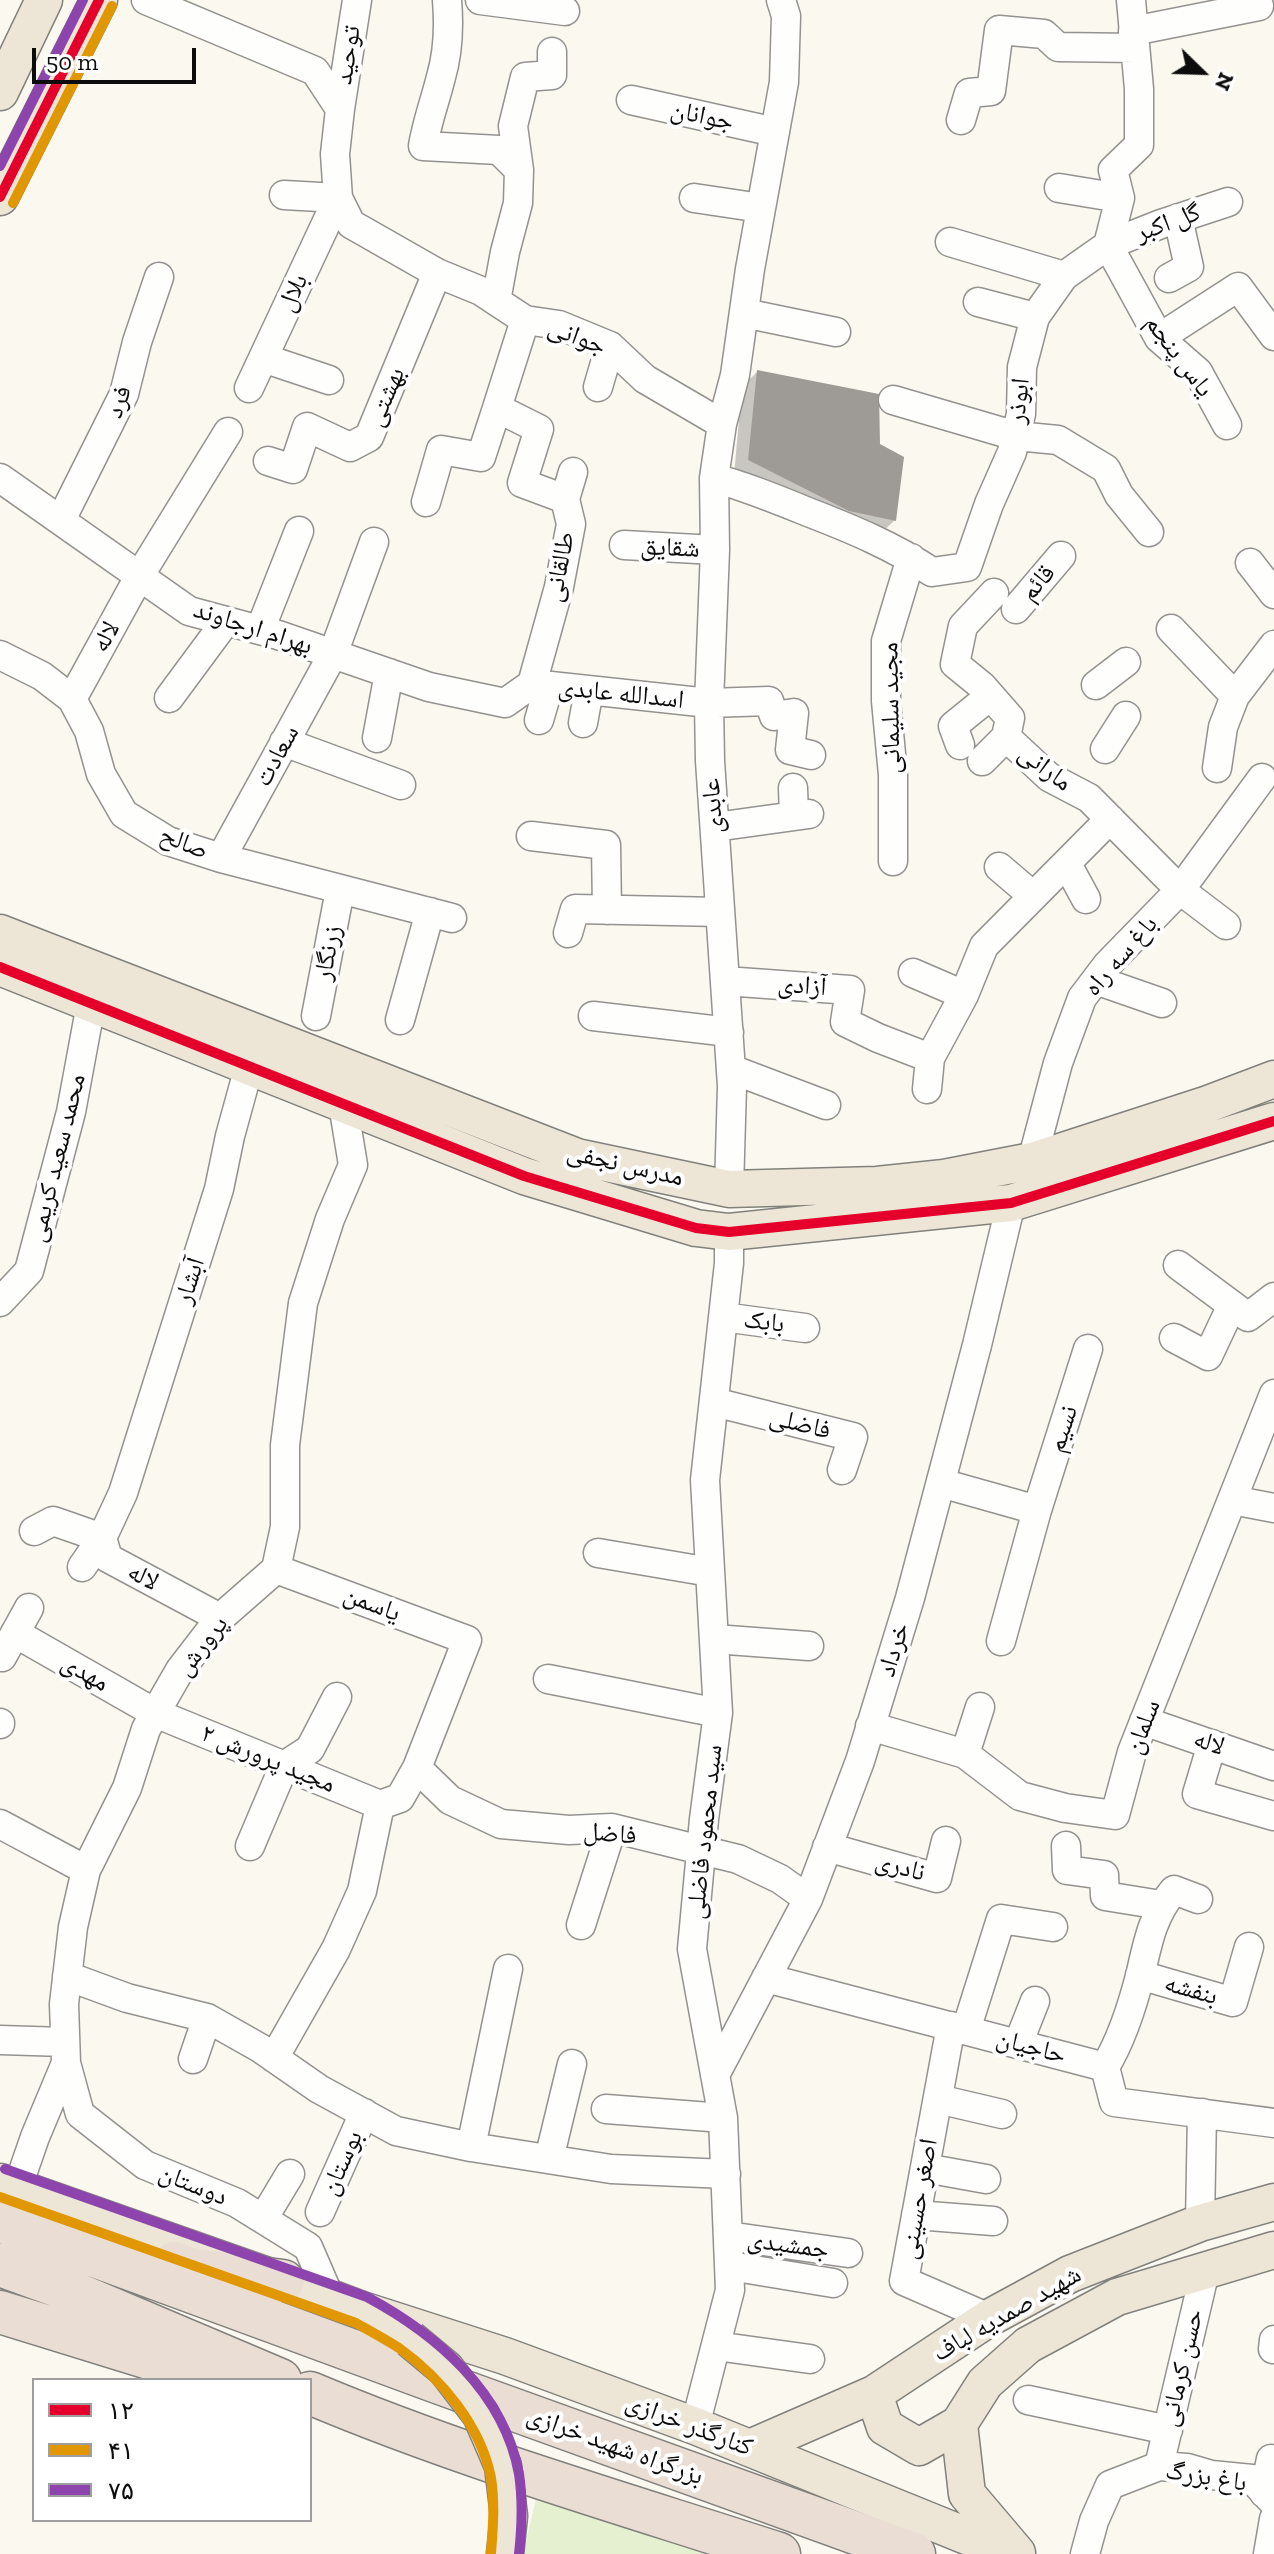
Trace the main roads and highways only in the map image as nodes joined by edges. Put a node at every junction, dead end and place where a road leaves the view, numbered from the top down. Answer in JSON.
{"nodes":[{"id":1,"x":44,"y":0,"type":"edge"},
{"id":2,"x":99,"y":0,"type":"edge"},
{"id":3,"x":0,"y":92,"type":"edge"},
{"id":4,"x":0,"y":197,"type":"edge"},
{"id":5,"x":0,"y":933,"type":"edge"},
{"id":6,"x":0,"y":967,"type":"edge"},
{"id":7,"x":117,"y":1002,"type":"junction"},
{"id":8,"x":1274,"y":1079,"type":"edge"},
{"id":9,"x":1274,"y":1121,"type":"edge"},
{"id":10,"x":4,"y":2198,"type":"edge"},
{"id":11,"x":1274,"y":2202,"type":"edge"},
{"id":12,"x":1274,"y":2250,"type":"edge"},
{"id":13,"x":0,"y":2265,"type":"edge"},
{"id":14,"x":283,"y":2281,"type":"joint"},
{"id":15,"x":346,"y":2304,"type":"junction"},
{"id":16,"x":0,"y":2312,"type":"edge"},
{"id":17,"x":213,"y":2378,"type":"edge"},
{"id":18,"x":275,"y":2378,"type":"edge"},
{"id":19,"x":312,"y":2394,"type":"edge"},
{"id":20,"x":874,"y":2394,"type":"junction"},
{"id":21,"x":312,"y":2408,"type":"edge"},
{"id":22,"x":959,"y":2424,"type":"junction"},
{"id":23,"x":750,"y":2448,"type":"junction"},
{"id":24,"x":460,"y":2451,"type":"junction"},
{"id":25,"x":505,"y":2554,"type":"edge"},
{"id":26,"x":779,"y":2554,"type":"edge"},
{"id":27,"x":914,"y":2554,"type":"edge"},
{"id":28,"x":1011,"y":2554,"type":"edge"},
{"id":29,"x":1018,"y":2554,"type":"edge"}],
"edges":[{"from":1,"to":3,"type":"main road"},
{"from":2,"to":4,"type":"main road"},
{"from":5,"to":7,"type":"main road","name":"مدرس نجفی"},
{"from":6,"to":7,"type":"main road","name":"مدرس نجفی"},
{"from":7,"to":8,"type":"main road","name":"مدرس نجفی"},
{"from":7,"to":9,"type":"main road","name":"مدرس نجفی"},
{"from":10,"to":14,"type":"highway"},
{"from":10,"to":27,"type":"highway","name":"بزرگراه شهید خرازی"},
{"from":11,"to":20,"type":"main road","name":"شهید صمدیه لباف"},
{"from":12,"to":22,"type":"main road","name":"شهید صمدیه لباف"},
{"from":13,"to":18,"type":"highway"},
{"from":14,"to":15,"type":"main road"},
{"from":15,"to":23,"type":"main road","name":"کنارگذر خرازی"},
{"from":15,"to":25,"type":"main road","bridge":true},
{"from":16,"to":17,"type":"highway"},
{"from":19,"to":24,"type":"highway","name":"بزرگراه شهید خرازی"},
{"from":20,"to":22,"type":"main road"},
{"from":20,"to":23,"type":"main road","name":"شهید صمدیه لباف"},
{"from":21,"to":24,"type":"highway"},
{"from":22,"to":29,"type":"main road"},
{"from":23,"to":28,"type":"main road","name":"کنارگذر خرازی"},
{"from":24,"to":26,"type":"highway","name":"بزرگراه شهید خرازی"}]}
